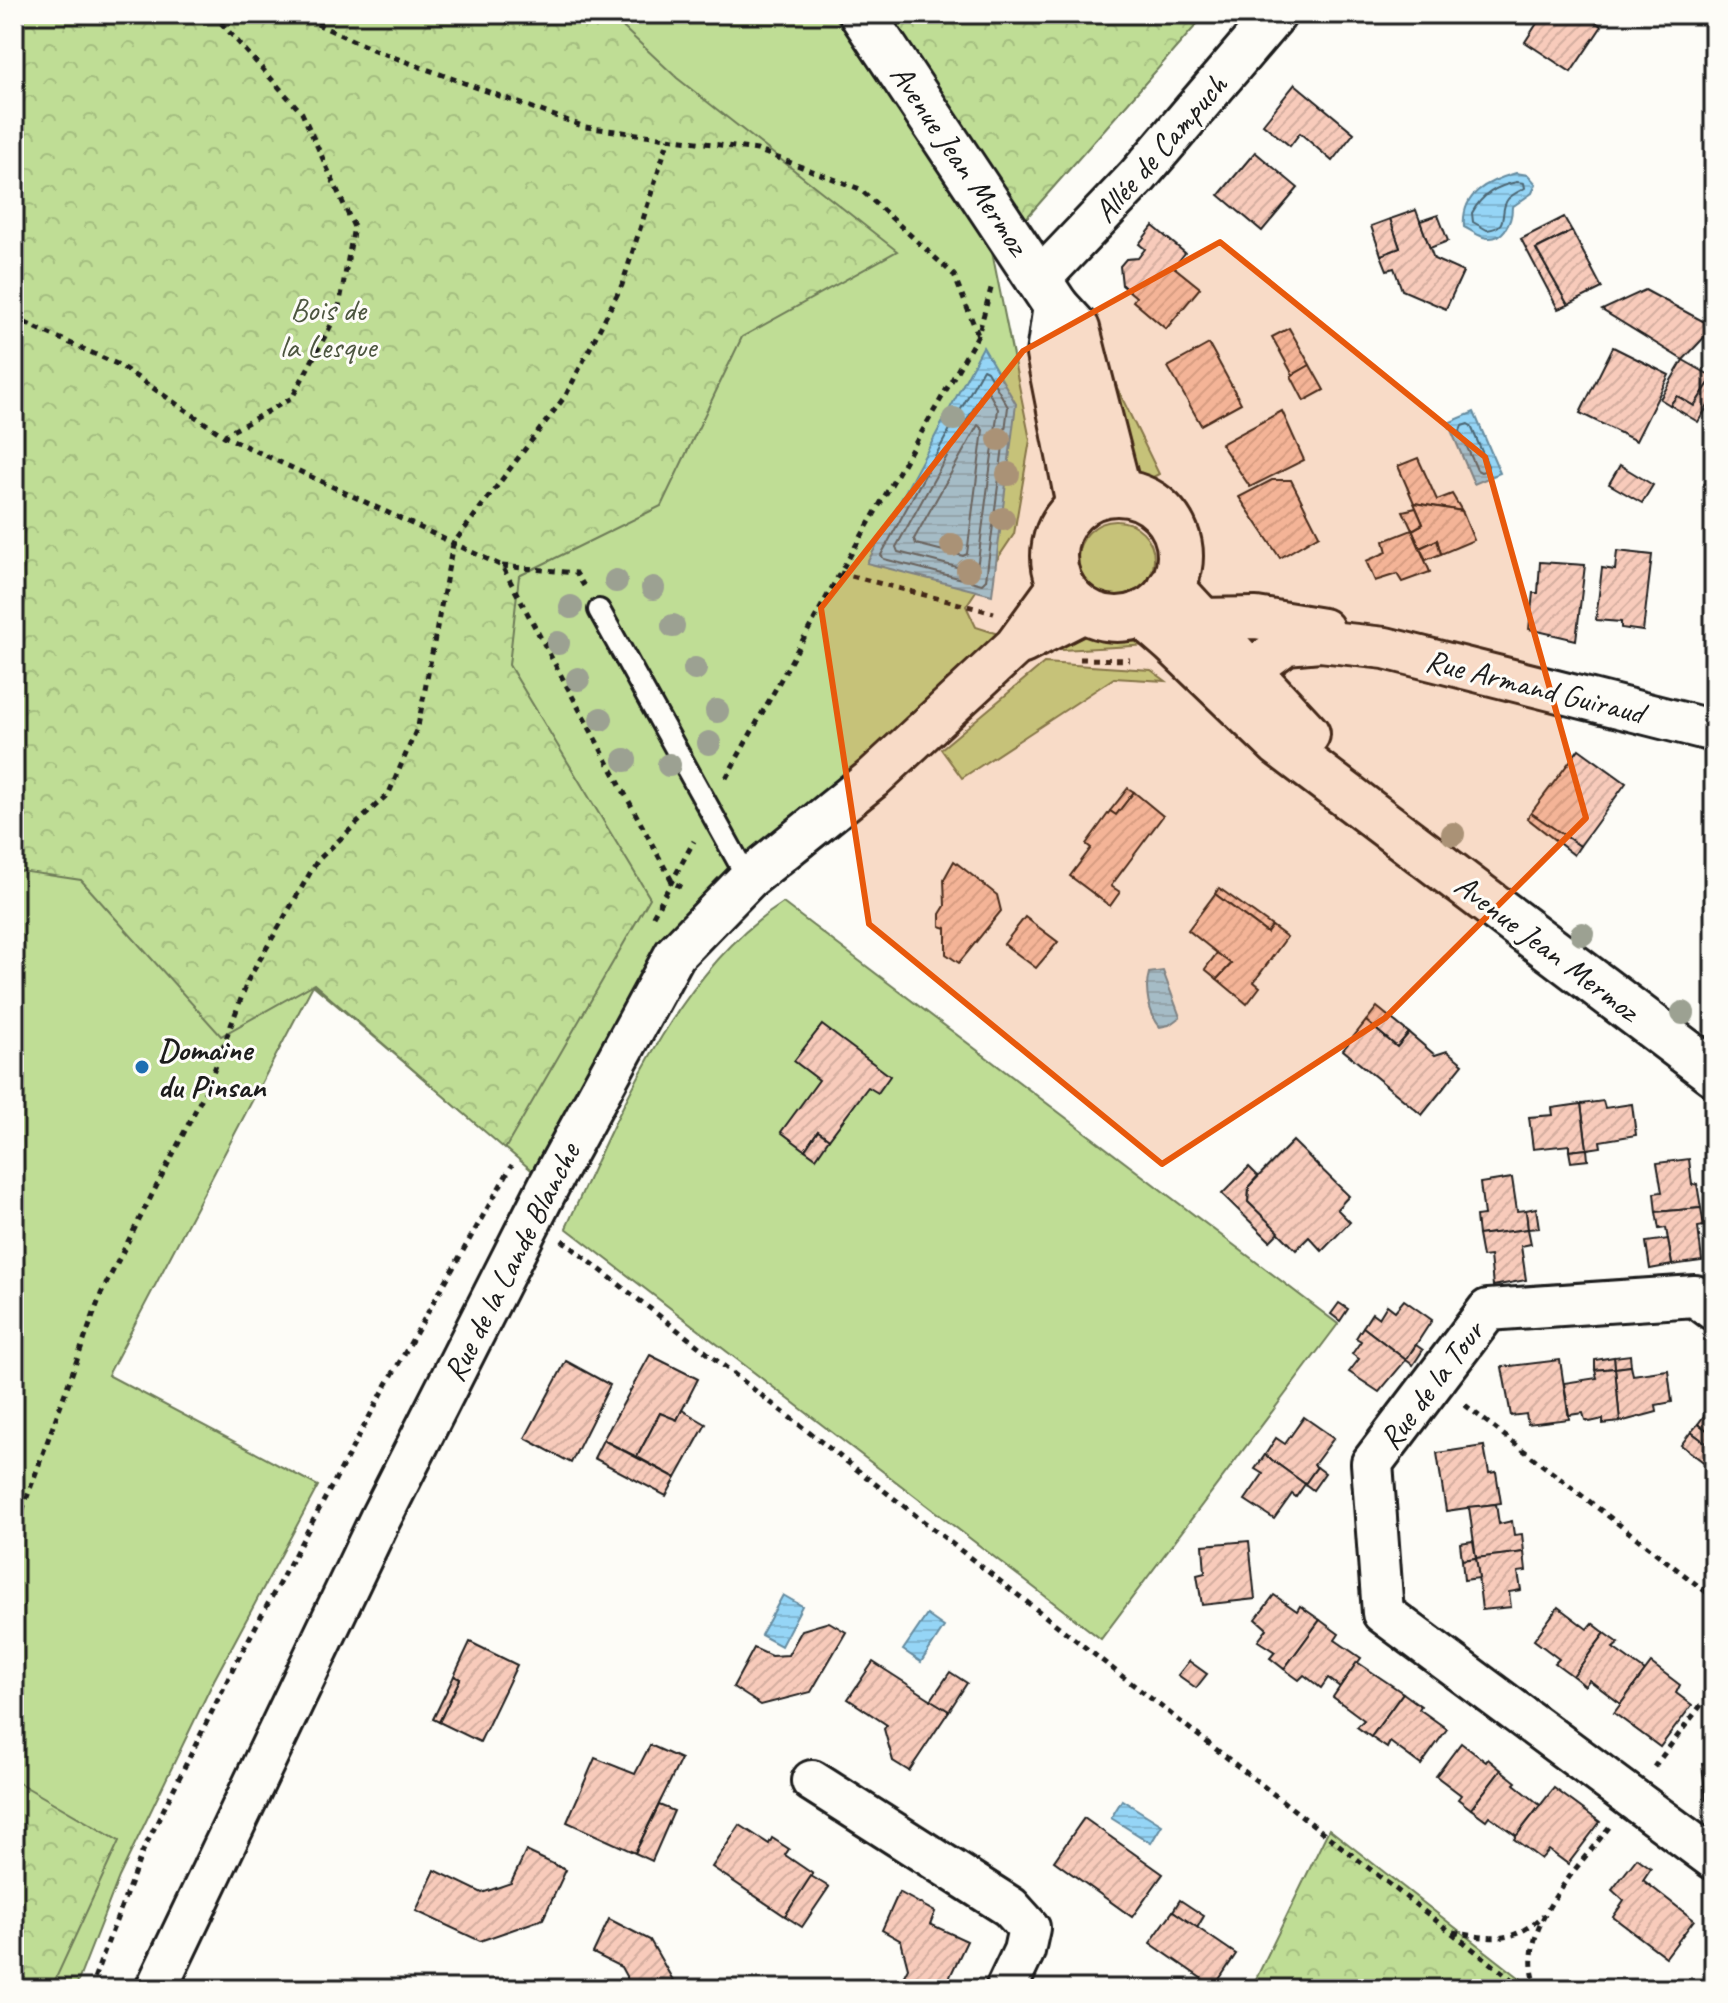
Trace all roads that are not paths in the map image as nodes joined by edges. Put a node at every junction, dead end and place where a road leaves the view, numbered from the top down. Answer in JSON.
{"nodes":[{"id":1,"x":862,"y":14,"type":"edge"},
{"id":2,"x":1276,"y":14,"type":"edge"},
{"id":3,"x":1048,"y":292,"type":"junction"},
{"id":4,"x":1099,"y":500,"type":"junction"},
{"id":5,"x":1073,"y":597,"type":"junction"},
{"id":6,"x":1156,"y":600,"type":"junction"},
{"id":7,"x":599,"y":610,"type":"road end"},
{"id":8,"x":1200,"y":619,"type":"junction"},
{"id":9,"x":1356,"y":645,"type":"junction"},
{"id":10,"x":1252,"y":674,"type":"junction"},
{"id":11,"x":1714,"y":731,"type":"edge"},
{"id":12,"x":1381,"y":821,"type":"junction"},
{"id":13,"x":734,"y":891,"type":"junction"},
{"id":14,"x":1714,"y":1073,"type":"edge"},
{"id":15,"x":1714,"y":1310,"type":"edge"},
{"id":16,"x":812,"y":1781,"type":"dead end"},
{"id":17,"x":1714,"y":1859,"type":"edge"},
{"id":18,"x":156,"y":1989,"type":"edge"},
{"id":19,"x":1006,"y":1989,"type":"edge"}],
"edges":[{"from":1,"to":3,"type":"street","name":"Avenue Jean Mermoz"},
{"from":2,"to":3,"type":"street","name":"Allée de Campuch"},
{"from":3,"to":4,"type":"street"},
{"from":4,"to":5,"type":"street"},
{"from":4,"to":6,"type":"street"},
{"from":5,"to":6,"type":"street"},
{"from":5,"to":13,"type":"street","name":"Rue de la Lande Blanche"},
{"from":6,"to":8,"type":"street","name":"Avenue Jean Mermoz"},
{"from":6,"to":12,"type":"street","name":"Avenue Jean Mermoz"},
{"from":7,"to":13,"type":"lane"},
{"from":8,"to":9,"type":"street","name":"Rue Armand Guiraud"},
{"from":8,"to":10,"type":"street","name":"Avenue Jean Mermoz"},
{"from":9,"to":10,"type":"street","name":"Rue Armand Guiraud"},
{"from":9,"to":11,"type":"street","name":"Rue Armand Guiraud"},
{"from":10,"to":12,"type":"street","name":"Avenue Jean Mermoz"},
{"from":12,"to":14,"type":"street","name":"Avenue Jean Mermoz"},
{"from":13,"to":18,"type":"street","name":"Rue de la Lande Blanche"},
{"from":15,"to":17,"type":"street","name":"Rue de la Tour"},
{"from":16,"to":19,"type":"street"}]}
